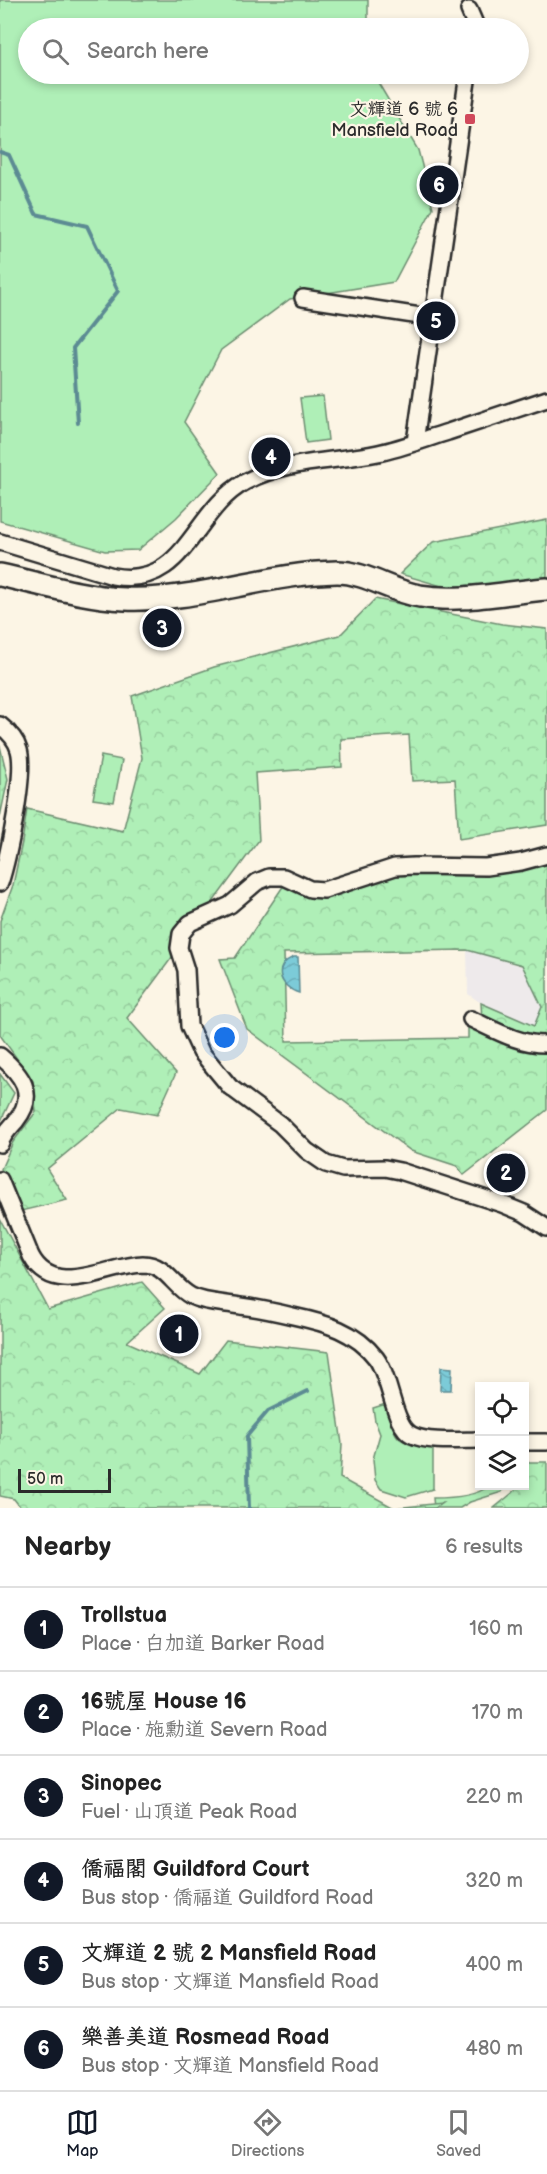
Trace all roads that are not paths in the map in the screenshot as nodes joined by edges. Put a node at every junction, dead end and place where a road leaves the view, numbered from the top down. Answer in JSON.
{"nodes":[{"id":1,"x":470,"y":10,"type":"dead end"},
{"id":2,"x":473,"y":18,"type":"edge"},
{"id":3,"x":467,"y":84,"type":"edge"},
{"id":4,"x":303,"y":298,"type":"dead end"},
{"id":5,"x":433,"y":318,"type":"junction"},
{"id":6,"x":547,"y":399,"type":"edge"},
{"id":7,"x":415,"y":442,"type":"junction"},
{"id":8,"x":0,"y":542,"type":"edge"},
{"id":9,"x":0,"y":574,"type":"edge"},
{"id":10,"x":547,"y":589,"type":"edge"},
{"id":11,"x":0,"y":725,"type":"edge"},
{"id":12,"x":547,"y":855,"type":"edge"},
{"id":13,"x":0,"y":883,"type":"edge"},
{"id":14,"x":471,"y":1018,"type":"dead end"},
{"id":15,"x":547,"y":1044,"type":"edge"},
{"id":16,"x":0,"y":1056,"type":"edge"},
{"id":17,"x":0,"y":1144,"type":"edge"},
{"id":18,"x":0,"y":1180,"type":"edge"},
{"id":19,"x":547,"y":1228,"type":"edge"},
{"id":20,"x":475,"y":1440,"type":"edge"},
{"id":21,"x":529,"y":1442,"type":"edge"},
{"id":22,"x":547,"y":1442,"type":"edge"}],
"edges":[{"from":1,"to":2,"type":"street"},
{"from":3,"to":5,"type":"street"},
{"from":4,"to":5,"type":"street"},
{"from":5,"to":7,"type":"street"},
{"from":6,"to":7,"type":"street"},
{"from":7,"to":8,"type":"street"},
{"from":9,"to":10,"type":"main road"},
{"from":11,"to":13,"type":"street"},
{"from":12,"to":19,"type":"street"},
{"from":14,"to":15,"type":"street"},
{"from":16,"to":17,"type":"street"},
{"from":18,"to":20,"type":"street"},
{"from":21,"to":22,"type":"street"}]}
